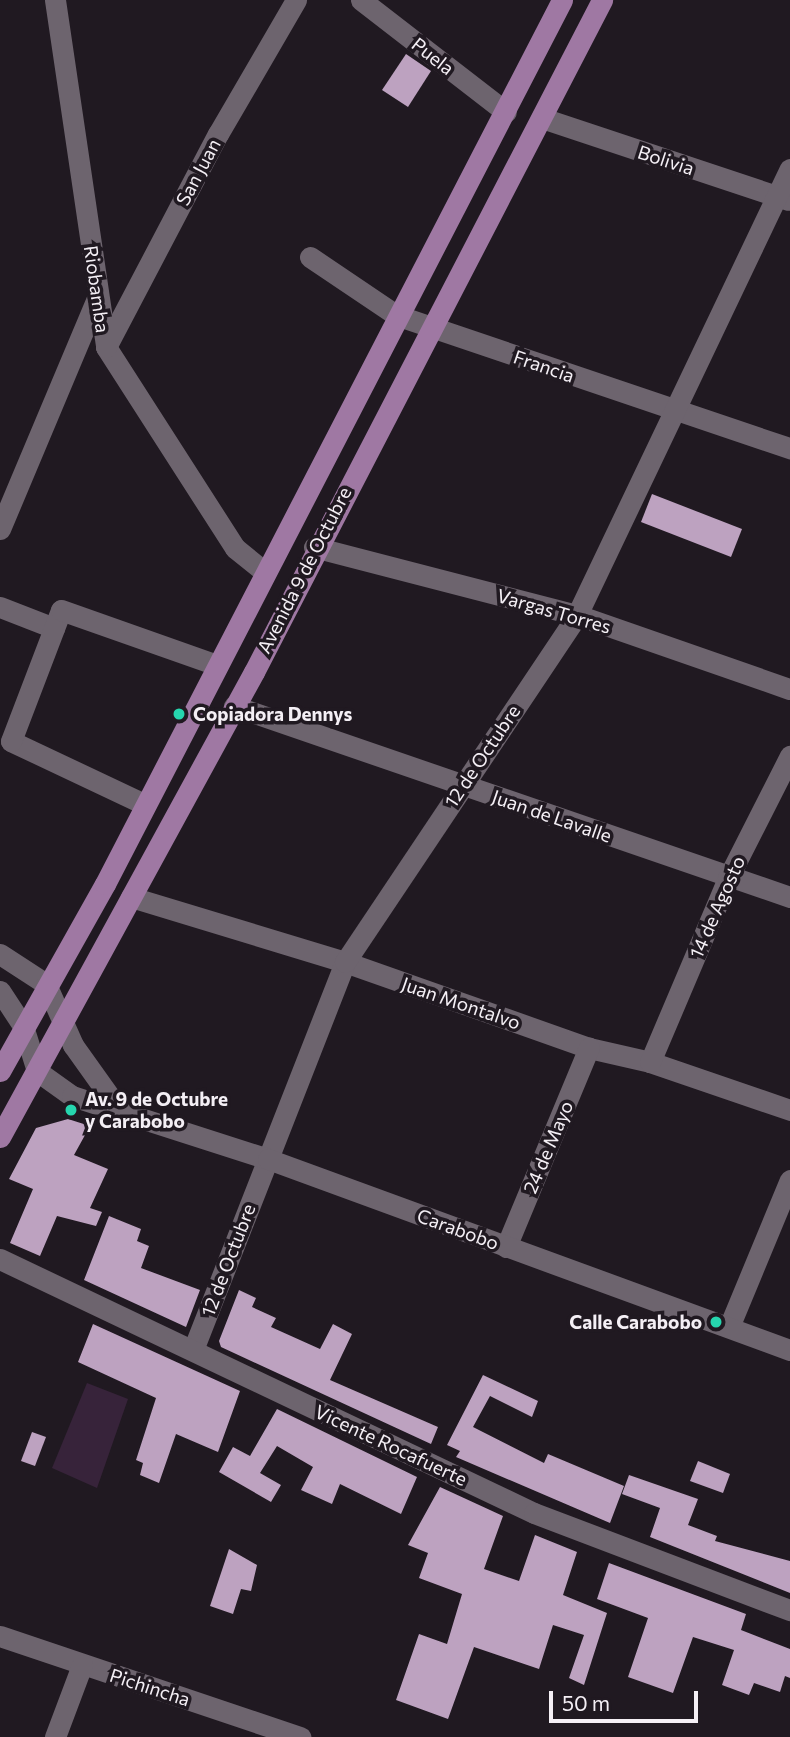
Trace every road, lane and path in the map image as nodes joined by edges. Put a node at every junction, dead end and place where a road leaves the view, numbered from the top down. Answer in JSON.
{"nodes":[{"id":1,"x":55,"y":0,"type":"edge"},
{"id":2,"x":296,"y":0,"type":"edge"},
{"id":3,"x":361,"y":0,"type":"edge"},
{"id":4,"x":562,"y":0,"type":"edge"},
{"id":5,"x":602,"y":0,"type":"edge"},
{"id":6,"x":506,"y":112,"type":"junction"},
{"id":7,"x":542,"y":118,"type":"junction"},
{"id":8,"x":790,"y":169,"type":"edge"},
{"id":9,"x":783,"y":199,"type":"edge"},
{"id":10,"x":310,"y":257,"type":"dead end"},
{"id":11,"x":98,"y":296,"type":"junction"},
{"id":12,"x":396,"y":315,"type":"junction"},
{"id":13,"x":429,"y":328,"type":"junction"},
{"id":14,"x":106,"y":347,"type":"junction"},
{"id":15,"x":672,"y":409,"type":"junction"},
{"id":16,"x":790,"y":448,"type":"edge"},
{"id":17,"x":0,"y":529,"type":"edge"},
{"id":18,"x":314,"y":547,"type":"junction"},
{"id":19,"x":263,"y":571,"type":"junction"},
{"id":20,"x":0,"y":607,"type":"edge"},
{"id":21,"x":577,"y":615,"type":"junction"},
{"id":22,"x":57,"y":619,"type":"junction"},
{"id":23,"x":217,"y":665,"type":"junction"},
{"id":24,"x":790,"y":689,"type":"edge"},
{"id":25,"x":234,"y":706,"type":"junction"},
{"id":26,"x":790,"y":756,"type":"edge"},
{"id":27,"x":462,"y":784,"type":"junction"},
{"id":28,"x":144,"y":804,"type":"junction"},
{"id":29,"x":728,"y":878,"type":"junction"},
{"id":30,"x":131,"y":897,"type":"junction"},
{"id":31,"x":790,"y":897,"type":"edge"},
{"id":32,"x":0,"y":954,"type":"edge"},
{"id":33,"x":345,"y":962,"type":"junction"},
{"id":34,"x":46,"y":984,"type":"junction"},
{"id":35,"x":0,"y":991,"type":"edge"},
{"id":36,"x":60,"y":1020,"type":"junction"},
{"id":37,"x":23,"y":1026,"type":"junction"},
{"id":38,"x":589,"y":1048,"type":"junction"},
{"id":39,"x":650,"y":1062,"type":"junction"},
{"id":40,"x":0,"y":1071,"type":"edge"},
{"id":41,"x":37,"y":1071,"type":"junction"},
{"id":42,"x":790,"y":1110,"type":"edge"},
{"id":43,"x":123,"y":1115,"type":"junction"},
{"id":44,"x":0,"y":1138,"type":"edge"},
{"id":45,"x":268,"y":1159,"type":"junction"},
{"id":46,"x":790,"y":1180,"type":"edge"},
{"id":47,"x":506,"y":1247,"type":"junction"},
{"id":48,"x":0,"y":1259,"type":"edge"},
{"id":49,"x":729,"y":1327,"type":"junction"},
{"id":50,"x":192,"y":1350,"type":"junction"},
{"id":51,"x":790,"y":1350,"type":"edge"},
{"id":52,"x":790,"y":1610,"type":"edge"},
{"id":53,"x":0,"y":1636,"type":"edge"},
{"id":54,"x":82,"y":1665,"type":"junction"},
{"id":55,"x":55,"y":1737,"type":"edge"},
{"id":56,"x":300,"y":1737,"type":"edge"}],
"edges":[{"from":1,"to":11,"type":"street","name":"Riobamba"},
{"from":2,"to":14,"type":"street","name":"San Juan"},
{"from":3,"to":6,"type":"street","name":"Puela"},
{"from":4,"to":6,"type":"main road","name":"Avenida 9 de Octubre"},
{"from":5,"to":7,"type":"main road","name":"Avenida 9 de Octubre"},
{"from":6,"to":12,"type":"main road","name":"Avenida 9 de Octubre"},
{"from":7,"to":9,"type":"street","name":"Bolivia"},
{"from":7,"to":13,"type":"main road","name":"Avenida 9 de Octubre"},
{"from":8,"to":9,"type":"street","name":"12 de Octubre"},
{"from":9,"to":15,"type":"street","name":"12 de Octubre"},
{"from":10,"to":12,"type":"street","name":"Francia"},
{"from":11,"to":14,"type":"street","name":"Riobamba"},
{"from":11,"to":17,"type":"street"},
{"from":12,"to":13,"type":"street","name":"Francia"},
{"from":12,"to":19,"type":"main road","name":"Avenida 9 de Octubre"},
{"from":13,"to":15,"type":"street","name":"Francia"},
{"from":13,"to":18,"type":"main road","name":"Avenida 9 de Octubre"},
{"from":14,"to":19,"type":"street","name":"Riobamba"},
{"from":15,"to":16,"type":"street","name":"Francia"},
{"from":15,"to":21,"type":"street","name":"12 de Octubre"},
{"from":18,"to":21,"type":"street","name":"Vargas Torres"},
{"from":18,"to":25,"type":"main road","name":"Avenida 9 de Octubre"},
{"from":19,"to":23,"type":"main road","name":"Avenida 9 de Octubre"},
{"from":20,"to":22,"type":"street"},
{"from":21,"to":24,"type":"street","name":"Vargas Torres"},
{"from":21,"to":27,"type":"street","name":"12 de Octubre"},
{"from":22,"to":23,"type":"street"},
{"from":22,"to":28,"type":"street"},
{"from":23,"to":28,"type":"main road","name":"Avenida 9 de Octubre"},
{"from":25,"to":27,"type":"street","name":"Juan de Lavalle"},
{"from":25,"to":30,"type":"main road","name":"Avenida 9 de Octubre"},
{"from":26,"to":29,"type":"street","name":"14 de Agosto"},
{"from":27,"to":29,"type":"street","name":"Juan de Lavalle"},
{"from":27,"to":33,"type":"street","name":"12 de Octubre"},
{"from":28,"to":34,"type":"main road","name":"Avenida 9 de Octubre"},
{"from":29,"to":31,"type":"street","name":"Juan de Lavalle"},
{"from":29,"to":39,"type":"street","name":"14 de Agosto"},
{"from":30,"to":33,"type":"street","name":"Juan Montalvo"},
{"from":30,"to":36,"type":"main road","name":"Avenida 9 de Octubre"},
{"from":32,"to":34,"type":"street"},
{"from":33,"to":38,"type":"street","name":"Juan Montalvo"},
{"from":33,"to":45,"type":"street","name":"12 de Octubre"},
{"from":34,"to":36,"type":"street"},
{"from":34,"to":37,"type":"main road","name":"Avenida 9 de Octubre"},
{"from":35,"to":37,"type":"street"},
{"from":36,"to":41,"type":"main road","name":"Avenida 9 de Octubre"},
{"from":36,"to":43,"type":"street"},
{"from":37,"to":40,"type":"main road","name":"Avenida 9 de Octubre"},
{"from":37,"to":41,"type":"street"},
{"from":38,"to":39,"type":"street","name":"Juan Montalvo"},
{"from":38,"to":47,"type":"street","name":"24 de Mayo"},
{"from":39,"to":42,"type":"street","name":"Juan Montalvo"},
{"from":41,"to":43,"type":"street","name":"Carabobo"},
{"from":41,"to":44,"type":"main road","name":"Avenida 9 de Octubre"},
{"from":43,"to":45,"type":"street","name":"Carabobo"},
{"from":45,"to":47,"type":"street","name":"Carabobo"},
{"from":45,"to":50,"type":"street","name":"12 de Octubre"},
{"from":46,"to":49,"type":"street"},
{"from":47,"to":49,"type":"street","name":"Carabobo"},
{"from":48,"to":50,"type":"street","name":"Vicente Rocafuerte"},
{"from":49,"to":51,"type":"street","name":"Carabobo"},
{"from":50,"to":52,"type":"street","name":"Vicente Rocafuerte"},
{"from":53,"to":54,"type":"street","name":"Pichincha"},
{"from":54,"to":55,"type":"street"},
{"from":54,"to":56,"type":"street","name":"Pichincha"}]}
